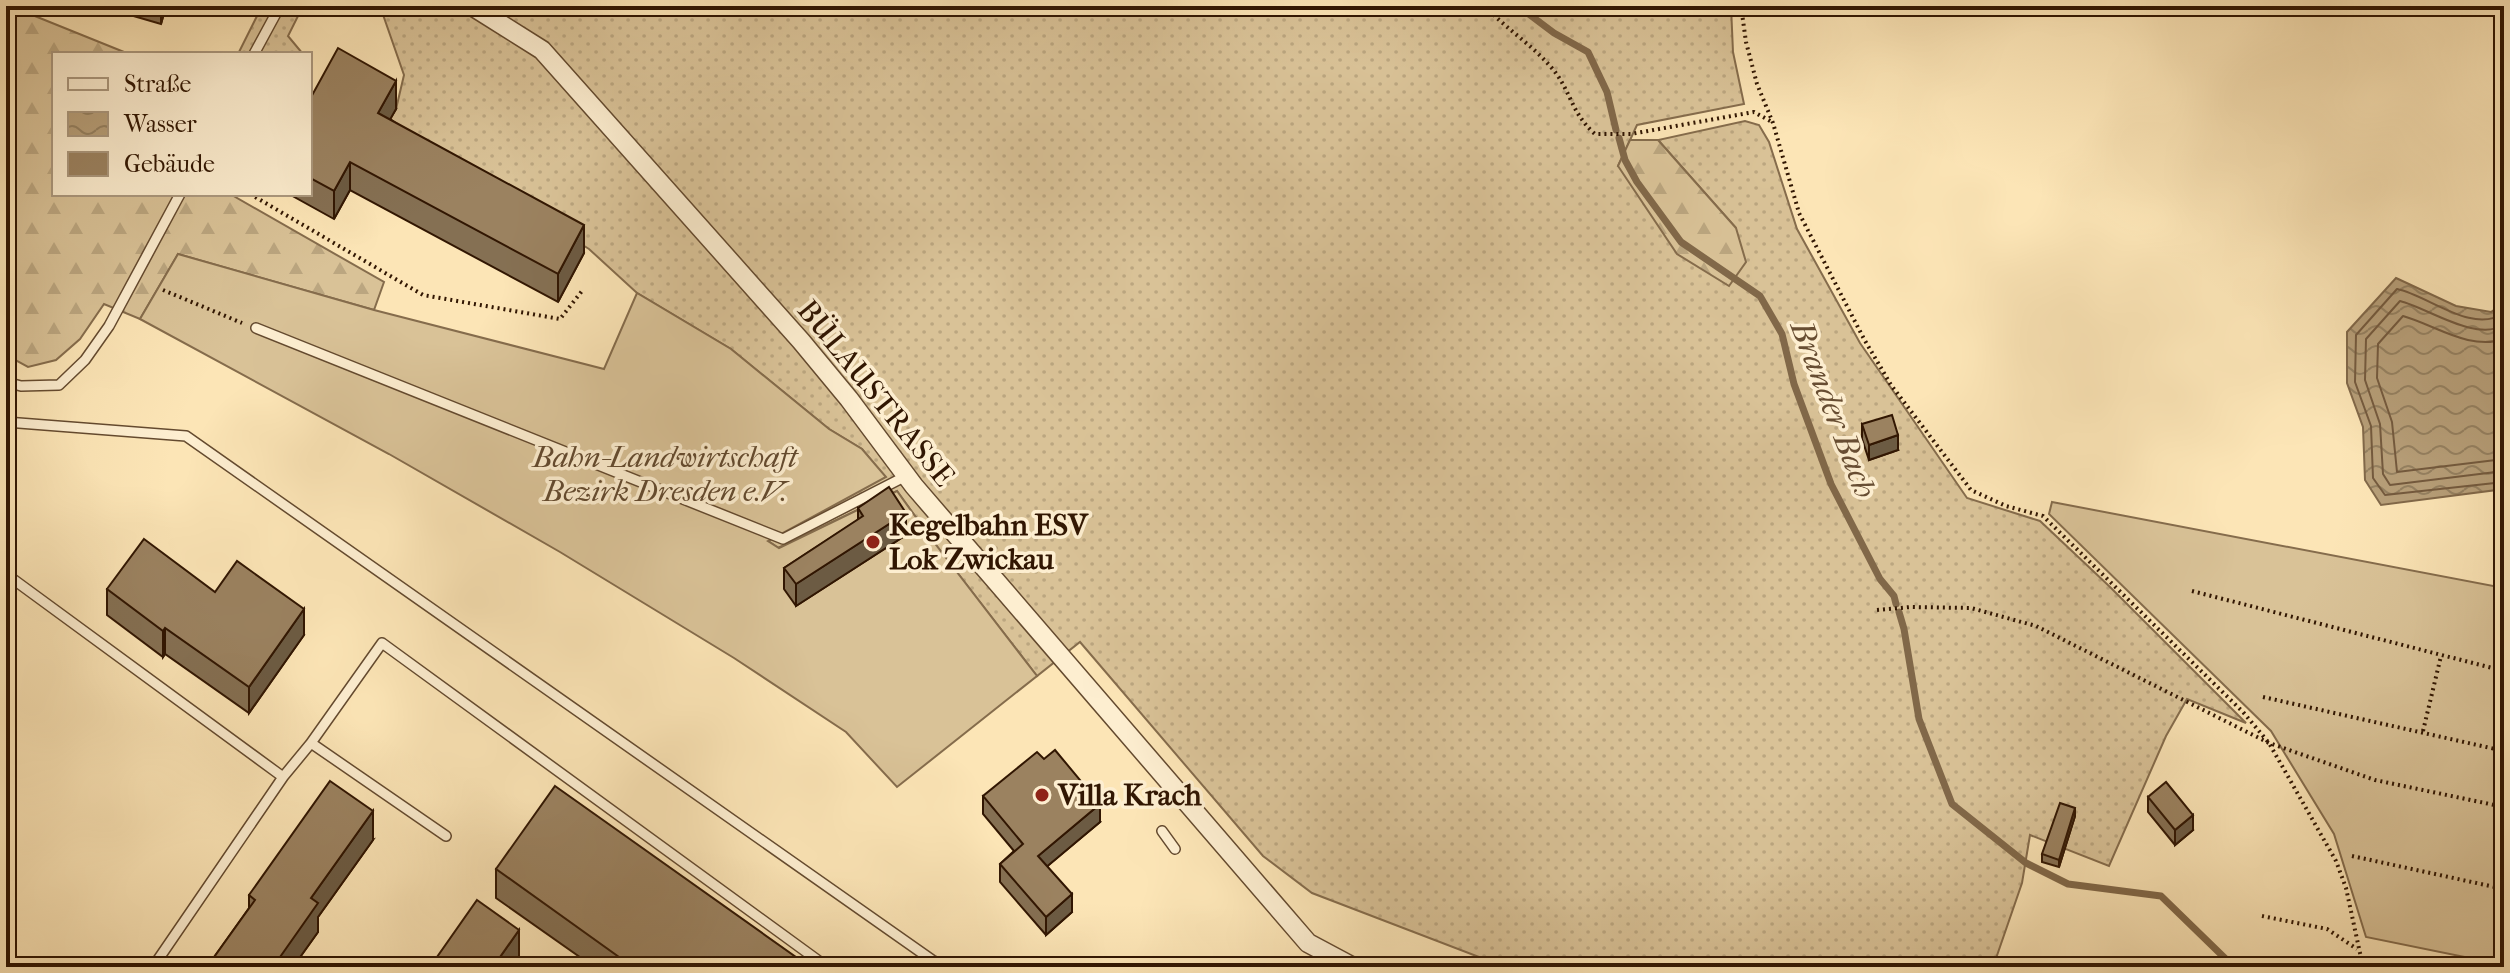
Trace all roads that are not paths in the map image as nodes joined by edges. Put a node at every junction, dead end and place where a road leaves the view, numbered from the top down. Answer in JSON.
{"nodes":[{"id":1,"x":280,"y":6,"type":"edge"},
{"id":2,"x":472,"y":6,"type":"edge"},
{"id":3,"x":255,"y":52,"type":"edge"},
{"id":4,"x":179,"y":196,"type":"edge"},
{"id":5,"x":256,"y":328,"type":"road end"},
{"id":6,"x":6,"y":382,"type":"edge"},
{"id":7,"x":6,"y":422,"type":"edge"},
{"id":8,"x":906,"y":476,"type":"junction"},
{"id":9,"x":6,"y":574,"type":"edge"},
{"id":10,"x":311,"y":743,"type":"junction"},
{"id":11,"x":283,"y":777,"type":"junction"},
{"id":12,"x":1162,"y":831,"type":"dead end"},
{"id":13,"x":446,"y":836,"type":"dead end"},
{"id":14,"x":1175,"y":849,"type":"dead end"},
{"id":15,"x":153,"y":967,"type":"edge"},
{"id":16,"x":827,"y":967,"type":"edge"},
{"id":17,"x":946,"y":967,"type":"edge"},
{"id":18,"x":1353,"y":967,"type":"edge"}],
"edges":[{"from":1,"to":3,"type":"lane"},
{"from":2,"to":8,"type":"street","name":"BÜLAUSTRASSE"},
{"from":4,"to":6,"type":"lane"},
{"from":5,"to":8,"type":"lane"},
{"from":7,"to":17,"type":"lane"},
{"from":8,"to":18,"type":"street","name":"BÜLAUSTRASSE"},
{"from":9,"to":11,"type":"lane"},
{"from":10,"to":11,"type":"lane"},
{"from":10,"to":13,"type":"lane"},
{"from":10,"to":16,"type":"lane"},
{"from":11,"to":15,"type":"lane"},
{"from":12,"to":14,"type":"lane"}]}
